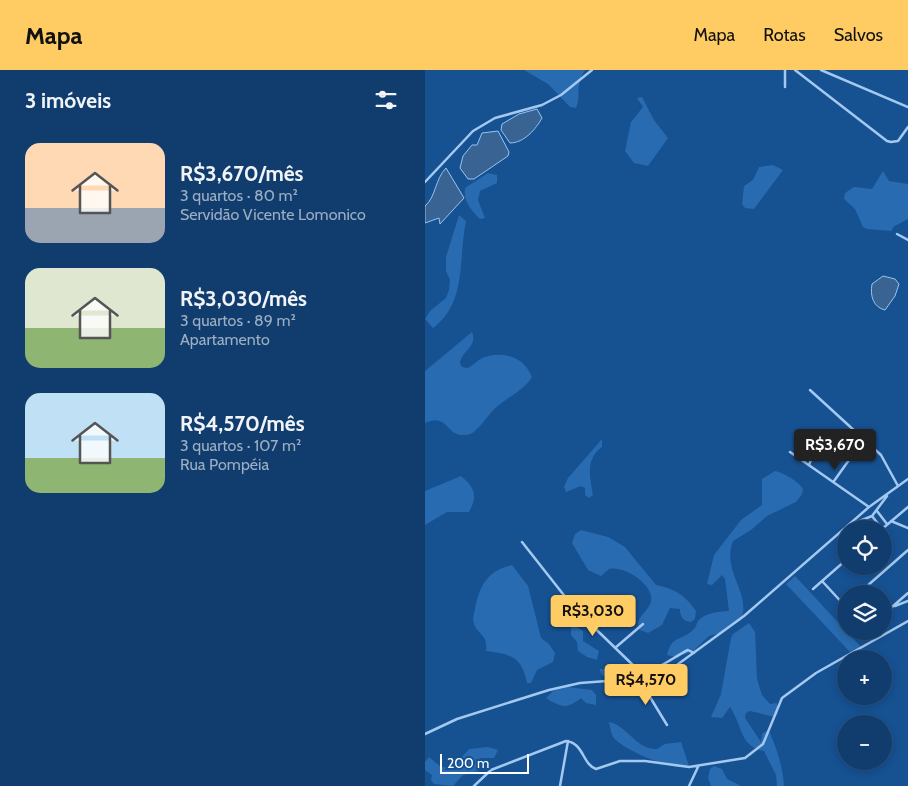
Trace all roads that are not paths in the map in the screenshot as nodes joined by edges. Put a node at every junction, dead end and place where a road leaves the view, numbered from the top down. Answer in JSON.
{"nodes":[{"id":1,"x":592,"y":70,"type":"edge"},
{"id":2,"x":785,"y":70,"type":"edge"},
{"id":3,"x":795,"y":70,"type":"edge"},
{"id":4,"x":821,"y":70,"type":"edge"},
{"id":5,"x":785,"y":87,"type":"dead end"},
{"id":6,"x":908,"y":107,"type":"edge"},
{"id":7,"x":908,"y":127,"type":"edge"},
{"id":8,"x":425,"y":182,"type":"edge"},
{"id":9,"x":897,"y":234,"type":"dead end"},
{"id":10,"x":908,"y":240,"type":"edge"},
{"id":11,"x":810,"y":390,"type":"dead end"},
{"id":12,"x":818,"y":442,"type":"dead end"},
{"id":13,"x":845,"y":451,"type":"dead end"},
{"id":14,"x":790,"y":452,"type":"dead end"},
{"id":15,"x":809,"y":464,"type":"junction"},
{"id":16,"x":908,"y":480,"type":"edge"},
{"id":17,"x":834,"y":481,"type":"junction"},
{"id":18,"x":898,"y":486,"type":"junction"},
{"id":19,"x":889,"y":494,"type":"junction"},
{"id":20,"x":869,"y":507,"type":"junction"},
{"id":21,"x":908,"y":507,"type":"edge"},
{"id":22,"x":877,"y":511,"type":"junction"},
{"id":23,"x":872,"y":516,"type":"junction"},
{"id":24,"x":855,"y":520,"type":"edge"},
{"id":25,"x":862,"y":520,"type":"edge"},
{"id":26,"x":875,"y":520,"type":"edge"},
{"id":27,"x":884,"y":520,"type":"edge"},
{"id":28,"x":892,"y":520,"type":"edge"},
{"id":29,"x":892,"y":521,"type":"edge"},
{"id":30,"x":908,"y":528,"type":"edge"},
{"id":31,"x":837,"y":536,"type":"edge"},
{"id":32,"x":523,"y":542,"type":"dead end"},
{"id":33,"x":908,"y":550,"type":"edge"},
{"id":34,"x":837,"y":568,"type":"edge"},
{"id":35,"x":823,"y":581,"type":"junction"},
{"id":36,"x":867,"y":585,"type":"edge"},
{"id":37,"x":813,"y":589,"type":"dead end"},
{"id":38,"x":908,"y":593,"type":"edge"},
{"id":39,"x":837,"y":596,"type":"edge"},
{"id":40,"x":908,"y":602,"type":"edge"},
{"id":41,"x":893,"y":606,"type":"joint"},
{"id":42,"x":908,"y":621,"type":"edge"},
{"id":43,"x":643,"y":624,"type":"dead end"},
{"id":44,"x":615,"y":648,"type":"junction"},
{"id":45,"x":694,"y":653,"type":"junction"},
{"id":46,"x":639,"y":679,"type":"junction"},
{"id":47,"x":667,"y":725,"type":"dead end"},
{"id":48,"x":425,"y":734,"type":"edge"},
{"id":49,"x":568,"y":742,"type":"junction"},
{"id":50,"x":698,"y":766,"type":"junction"},
{"id":51,"x":474,"y":786,"type":"edge"},
{"id":52,"x":560,"y":786,"type":"edge"},
{"id":53,"x":689,"y":786,"type":"edge"}],
"edges":[{"from":1,"to":8,"type":"street"},
{"from":2,"to":5,"type":"street"},
{"from":3,"to":7,"type":"street"},
{"from":4,"to":6,"type":"street"},
{"from":9,"to":10,"type":"street"},
{"from":11,"to":18,"type":"street"},
{"from":12,"to":15,"type":"street"},
{"from":13,"to":17,"type":"street"},
{"from":14,"to":15,"type":"street"},
{"from":15,"to":17,"type":"street"},
{"from":16,"to":18,"type":"street"},
{"from":17,"to":20,"type":"street"},
{"from":18,"to":19,"type":"street"},
{"from":19,"to":20,"type":"street"},
{"from":19,"to":22,"type":"street"},
{"from":20,"to":24,"type":"street"},
{"from":21,"to":28,"type":"street"},
{"from":22,"to":23,"type":"street"},
{"from":22,"to":27,"type":"street"},
{"from":23,"to":25,"type":"street"},
{"from":23,"to":26,"type":"street"},
{"from":29,"to":30,"type":"street"},
{"from":31,"to":45,"type":"street"},
{"from":32,"to":44,"type":"street"},
{"from":33,"to":36,"type":"street"},
{"from":34,"to":35,"type":"street"},
{"from":35,"to":37,"type":"street"},
{"from":35,"to":39,"type":"street"},
{"from":38,"to":41,"type":"street"},
{"from":40,"to":41,"type":"street"},
{"from":42,"to":50,"type":"street"},
{"from":43,"to":44,"type":"street"},
{"from":44,"to":45,"type":"street"},
{"from":45,"to":46,"type":"street"},
{"from":46,"to":47,"type":"street"},
{"from":46,"to":48,"type":"street"},
{"from":49,"to":50,"type":"street"},
{"from":49,"to":51,"type":"street"},
{"from":49,"to":52,"type":"street"},
{"from":50,"to":53,"type":"street"}]}
